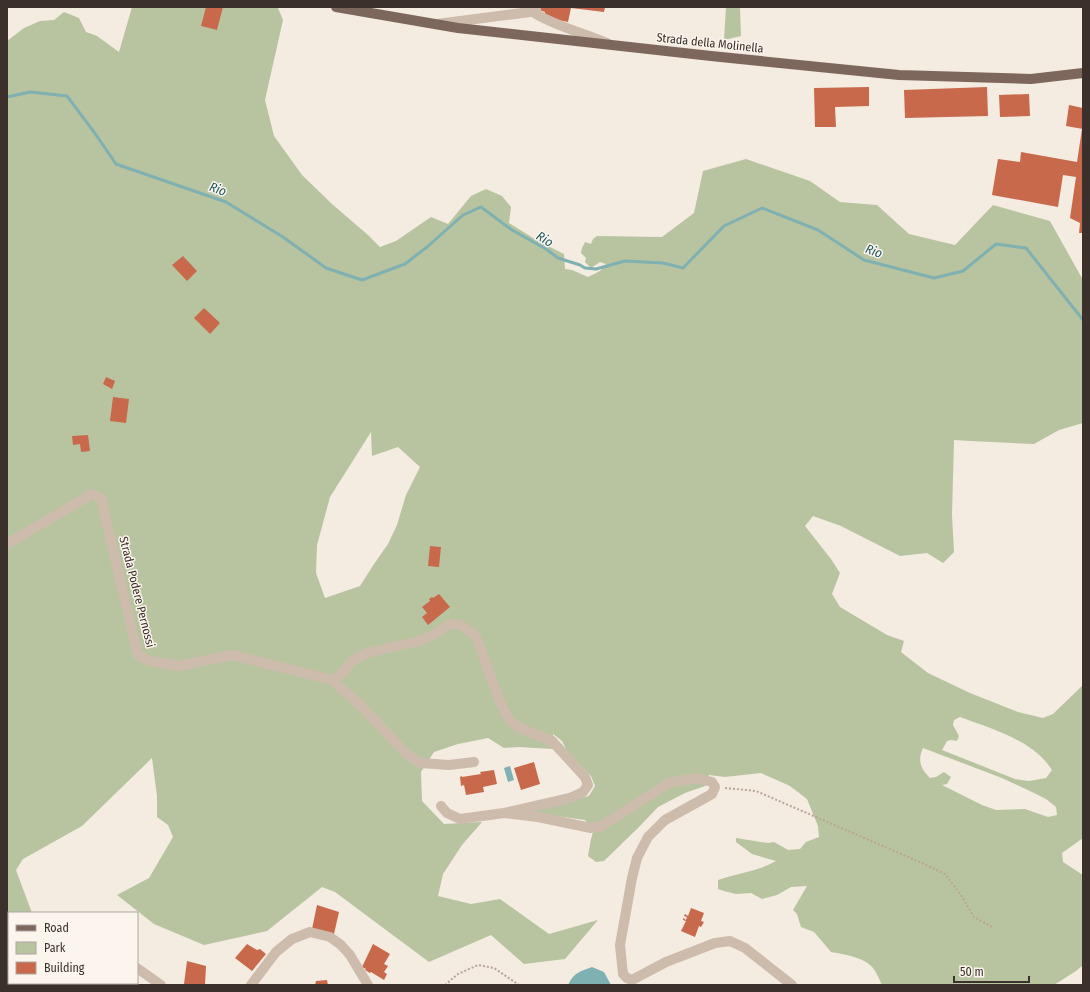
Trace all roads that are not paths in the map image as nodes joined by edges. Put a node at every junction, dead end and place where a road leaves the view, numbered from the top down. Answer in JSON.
{"nodes":[{"id":1,"x":336,"y":7,"type":"edge"},
{"id":2,"x":535,"y":7,"type":"edge"},
{"id":3,"x":434,"y":24,"type":"junction"},
{"id":4,"x":612,"y":45,"type":"junction"},
{"id":5,"x":1083,"y":73,"type":"edge"},
{"id":6,"x":7,"y":544,"type":"edge"},
{"id":7,"x":332,"y":680,"type":"junction"},
{"id":8,"x":474,"y":762,"type":"dead end"},
{"id":9,"x":441,"y":806,"type":"dead end"},
{"id":10,"x":504,"y":813,"type":"junction"},
{"id":11,"x":138,"y":969,"type":"edge"},
{"id":12,"x":161,"y":985,"type":"edge"},
{"id":13,"x":251,"y":985,"type":"edge"},
{"id":14,"x":368,"y":985,"type":"edge"},
{"id":15,"x":792,"y":985,"type":"edge"}],
"edges":[{"from":1,"to":3,"type":"main road","name":"Strada della Molinella"},
{"from":2,"to":3,"type":"street"},
{"from":2,"to":4,"type":"street"},
{"from":3,"to":4,"type":"main road","name":"Strada della Molinella"},
{"from":4,"to":5,"type":"main road","name":"Strada della Molinella"},
{"from":6,"to":7,"type":"street","name":"Strada Podere Pernossi"},
{"from":7,"to":8,"type":"street"},
{"from":7,"to":10,"type":"street"},
{"from":9,"to":10,"type":"street"},
{"from":10,"to":15,"type":"street"},
{"from":11,"to":12,"type":"street"},
{"from":13,"to":14,"type":"street"}]}
